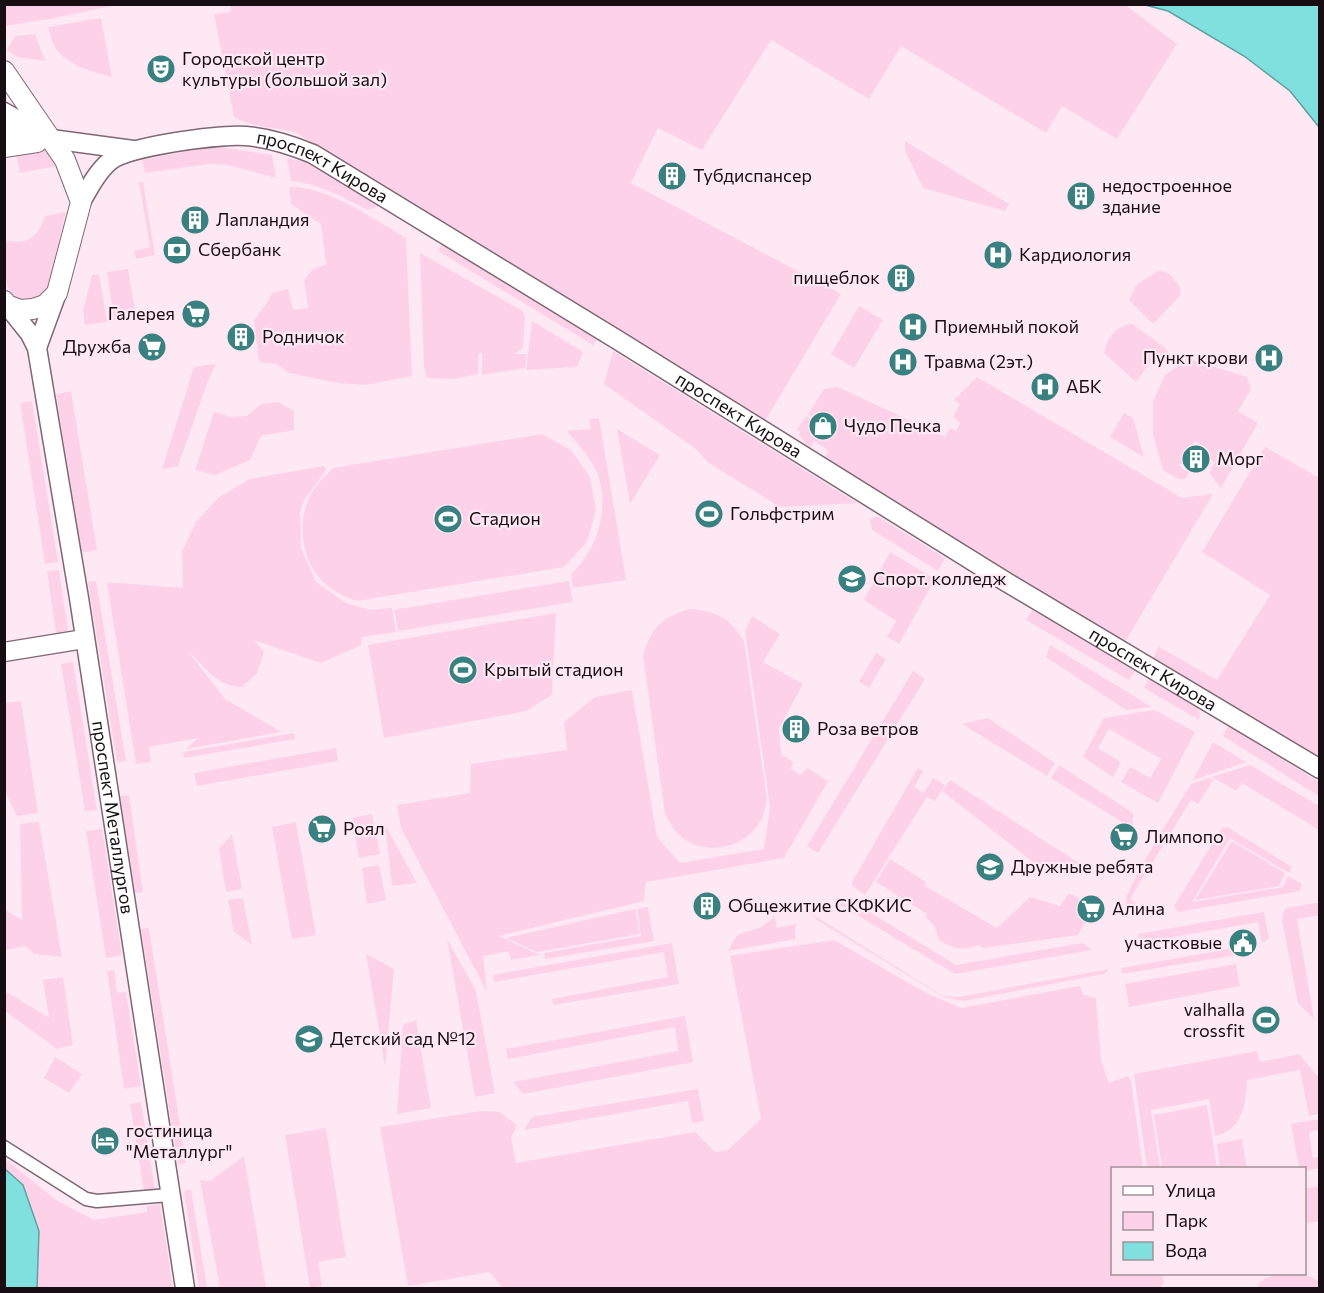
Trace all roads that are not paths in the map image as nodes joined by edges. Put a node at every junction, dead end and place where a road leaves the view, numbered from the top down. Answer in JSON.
{"nodes":[{"id":1,"x":4,"y":71,"type":"edge"},
{"id":2,"x":4,"y":112,"type":"edge"},
{"id":3,"x":4,"y":131,"type":"edge"},
{"id":4,"x":51,"y":139,"type":"junction"},
{"id":5,"x":4,"y":147,"type":"edge"},
{"id":6,"x":135,"y":150,"type":"junction"},
{"id":7,"x":81,"y":202,"type":"junction"},
{"id":8,"x":57,"y":293,"type":"junction"},
{"id":9,"x":6,"y":303,"type":"edge"},
{"id":10,"x":37,"y":348,"type":"junction"},
{"id":11,"x":84,"y":639,"type":"junction"},
{"id":12,"x":4,"y":652,"type":"edge"},
{"id":13,"x":1320,"y":768,"type":"edge"},
{"id":14,"x":4,"y":1147,"type":"edge"},
{"id":15,"x":170,"y":1195,"type":"junction"},
{"id":16,"x":184,"y":1288,"type":"edge"}],
"edges":[{"from":1,"to":4,"type":"main road"},
{"from":2,"to":4,"type":"main road"},
{"from":3,"to":4,"type":"main road"},
{"from":4,"to":5,"type":"main road"},
{"from":4,"to":6,"type":"main road"},
{"from":4,"to":7,"type":"main road"},
{"from":6,"to":7,"type":"main road"},
{"from":6,"to":13,"type":"main road","name":"проспект Кирова"},
{"from":7,"to":8,"type":"main road"},
{"from":8,"to":9,"type":"main road"},
{"from":8,"to":10,"type":"main road","name":"проспект Металлургов"},
{"from":9,"to":10,"type":"main road","name":"проспект Металлургов"},
{"from":10,"to":11,"type":"main road","name":"проспект Металлургов"},
{"from":11,"to":12,"type":"main road"},
{"from":11,"to":15,"type":"main road","name":"проспект Металлургов"},
{"from":14,"to":15,"type":"street"},
{"from":15,"to":16,"type":"main road","name":"проспект Металлургов"}]}
